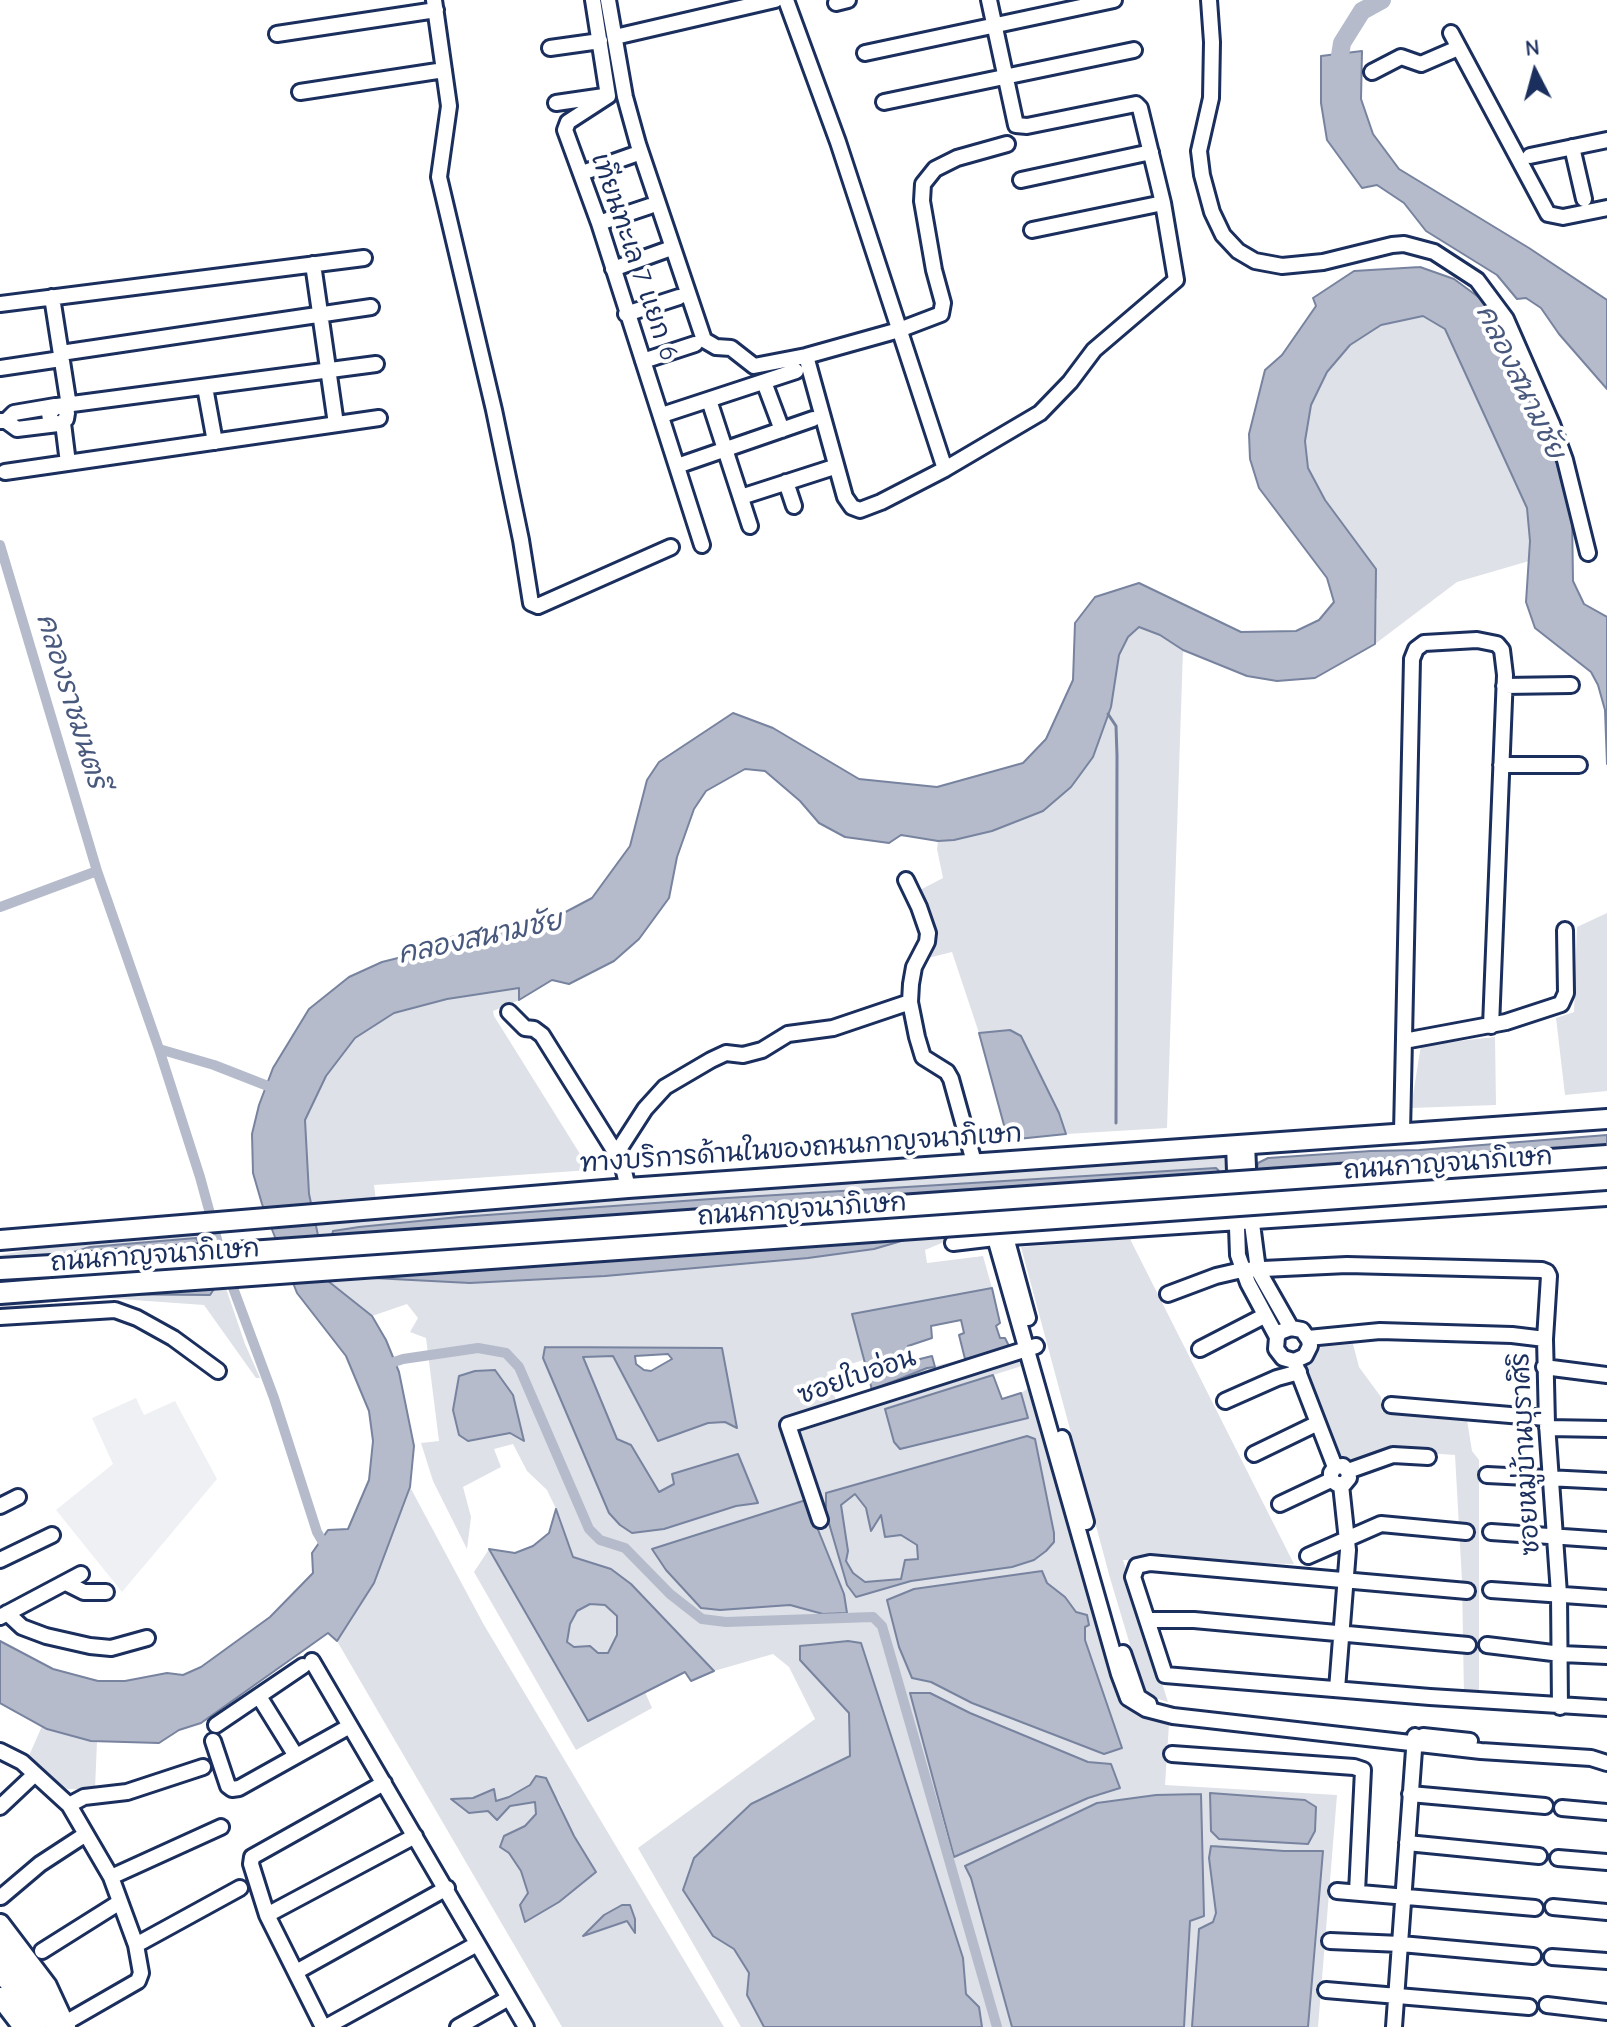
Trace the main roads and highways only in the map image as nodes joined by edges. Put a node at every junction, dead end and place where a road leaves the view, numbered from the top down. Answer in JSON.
{"nodes":[{"id":1,"x":1607,"y":1119,"type":"edge"},
{"id":2,"x":1607,"y":1156,"type":"edge"},
{"id":3,"x":1607,"y":1179,"type":"edge"},
{"id":4,"x":121,"y":1230,"type":"junction"},
{"id":5,"x":0,"y":1231,"type":"edge"},
{"id":6,"x":0,"y":1240,"type":"edge"},
{"id":7,"x":0,"y":1249,"type":"edge"},
{"id":8,"x":0,"y":1269,"type":"edge"},
{"id":9,"x":0,"y":1293,"type":"edge"},
{"id":10,"x":0,"y":1924,"type":"edge"},
{"id":11,"x":0,"y":1948,"type":"edge"},
{"id":12,"x":0,"y":1971,"type":"edge"},
{"id":13,"x":15,"y":1991,"type":"edge"},
{"id":14,"x":62,"y":2026,"type":"edge"},
{"id":15,"x":23,"y":2027,"type":"edge"},
{"id":16,"x":36,"y":2027,"type":"edge"}],
"edges":[{"from":1,"to":4,"type":"main road","name":"ทางบริการด้านในของถนนกาญจนาภิเษก"},
{"from":2,"to":8,"type":"highway","name":"ถนนกาญจนาภิเษก","bridge":true},
{"from":3,"to":9,"type":"highway","name":"ถนนกาญจนาภิเษก","bridge":true},
{"from":4,"to":5,"type":"main road"},
{"from":4,"to":6,"type":"main road","name":"ทางบริการด้านในของถนนกาญจนาภิเษก"},
{"from":4,"to":7,"type":"main road"},
{"from":10,"to":14,"type":"main road"},
{"from":11,"to":13,"type":"main road"},
{"from":12,"to":13,"type":"main road"},
{"from":13,"to":14,"type":"main road"},
{"from":13,"to":15,"type":"main road"},
{"from":13,"to":16,"type":"main road"}]}
